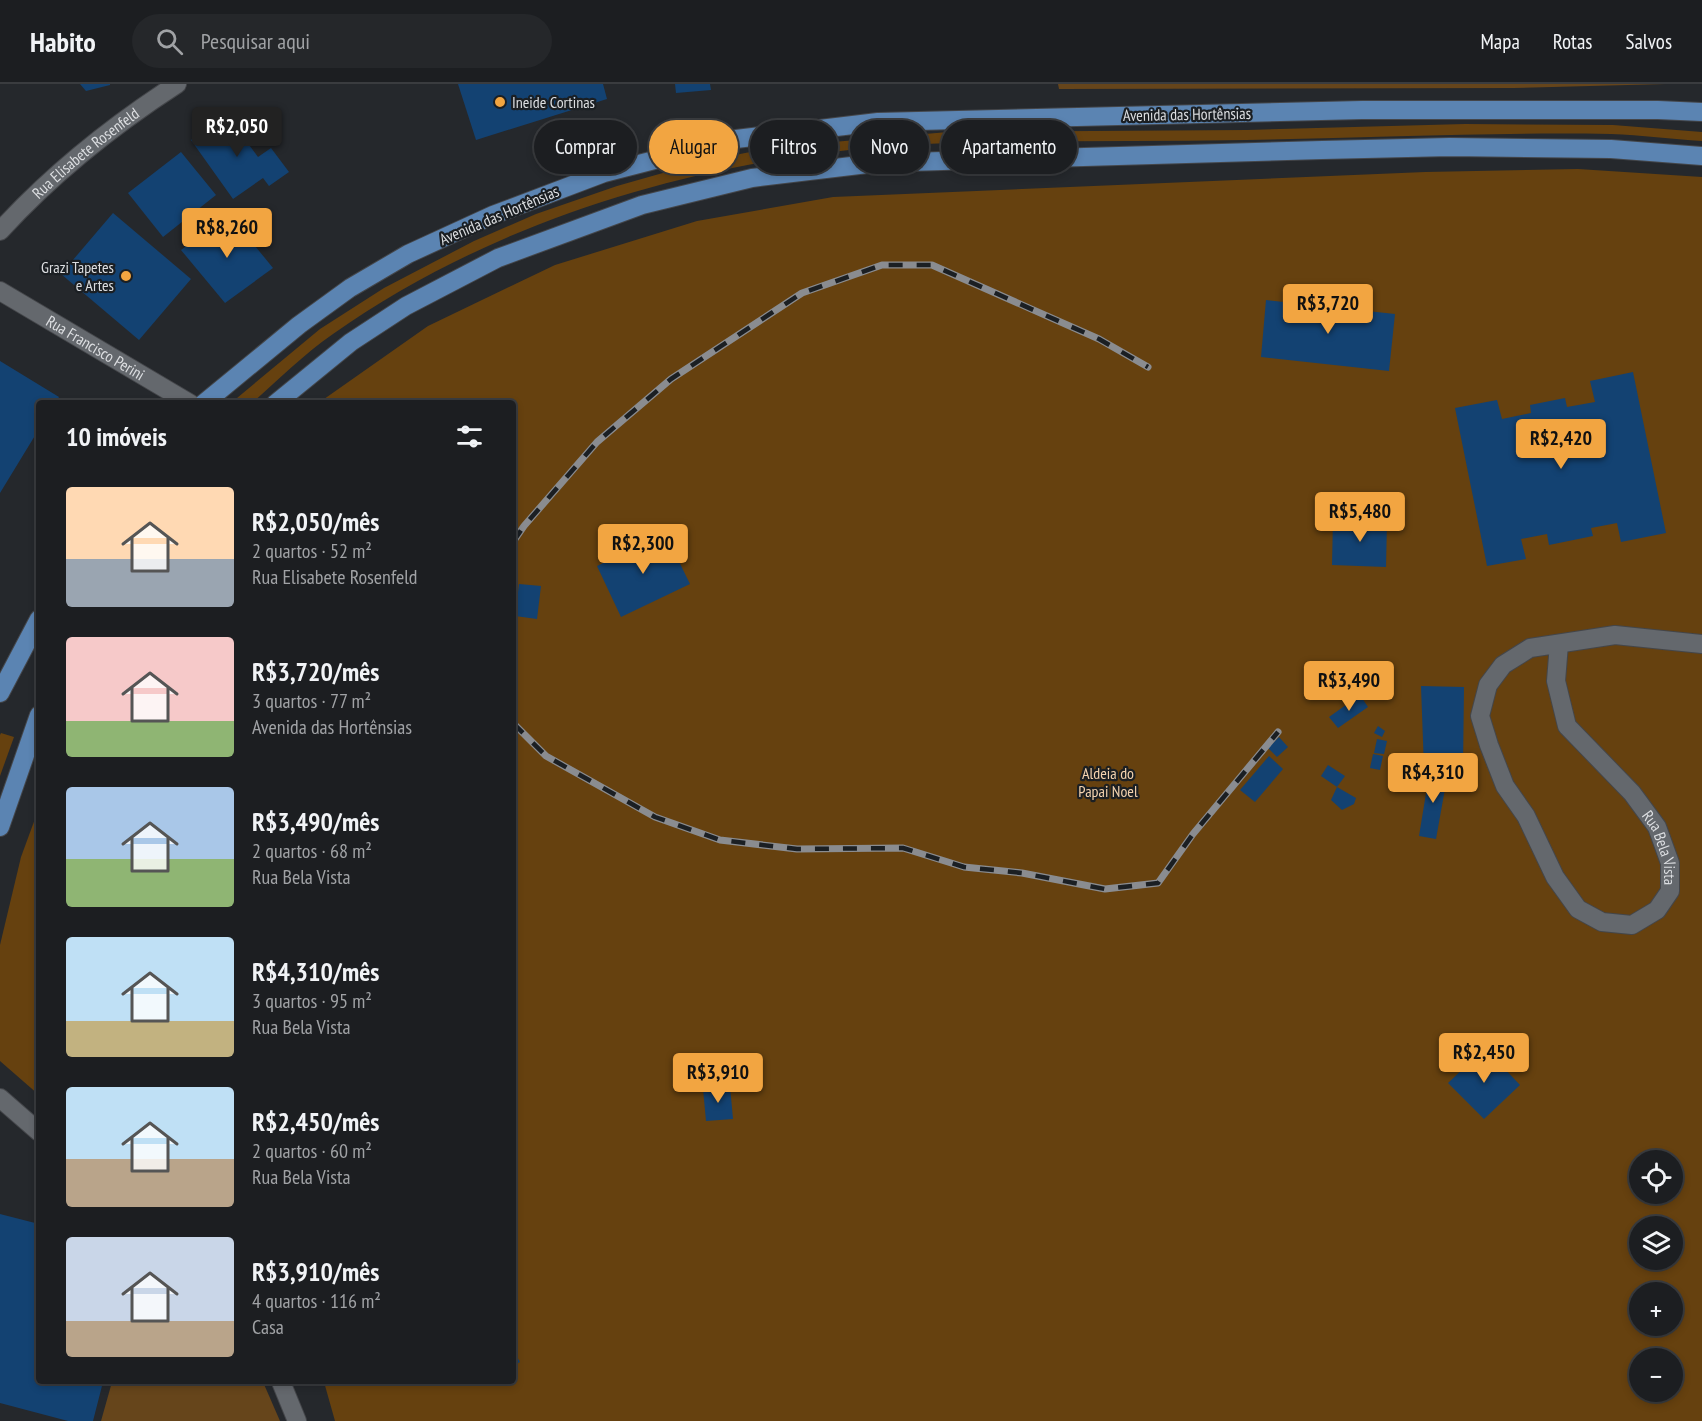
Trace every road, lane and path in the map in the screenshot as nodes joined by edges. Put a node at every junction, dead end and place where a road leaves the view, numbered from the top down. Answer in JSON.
{"nodes":[{"id":1,"x":177,"y":84,"type":"edge"},
{"id":2,"x":1702,"y":112,"type":"edge"},
{"id":3,"x":1702,"y":156,"type":"edge"},
{"id":4,"x":0,"y":231,"type":"edge"},
{"id":5,"x":0,"y":291,"type":"edge"},
{"id":6,"x":183,"y":400,"type":"edge"},
{"id":7,"x":208,"y":400,"type":"edge"},
{"id":8,"x":280,"y":400,"type":"edge"},
{"id":9,"x":36,"y":625,"type":"edge"},
{"id":10,"x":1559,"y":644,"type":"junction"},
{"id":11,"x":1702,"y":644,"type":"edge"},
{"id":12,"x":0,"y":693,"type":"edge"},
{"id":13,"x":36,"y":724,"type":"edge"},
{"id":14,"x":0,"y":827,"type":"edge"},
{"id":15,"x":0,"y":1098,"type":"edge"},
{"id":16,"x":36,"y":1129,"type":"edge"},
{"id":17,"x":282,"y":1384,"type":"edge"},
{"id":18,"x":297,"y":1421,"type":"edge"}],
"edges":[{"from":1,"to":4,"type":"street","name":"Rua Elisabete Rosenfeld"},
{"from":2,"to":7,"type":"main road","name":"Avenida das Hortênsias"},
{"from":3,"to":8,"type":"main road"},
{"from":5,"to":6,"type":"street","name":"Rua Francisco Perini"},
{"from":9,"to":12,"type":"main road"},
{"from":10,"to":10,"type":"street","name":"Rua Bela Vista"},
{"from":10,"to":11,"type":"street","name":"Rua Bela Vista"},
{"from":13,"to":14,"type":"main road"},
{"from":15,"to":16,"type":"street"},
{"from":17,"to":18,"type":"street"}]}
